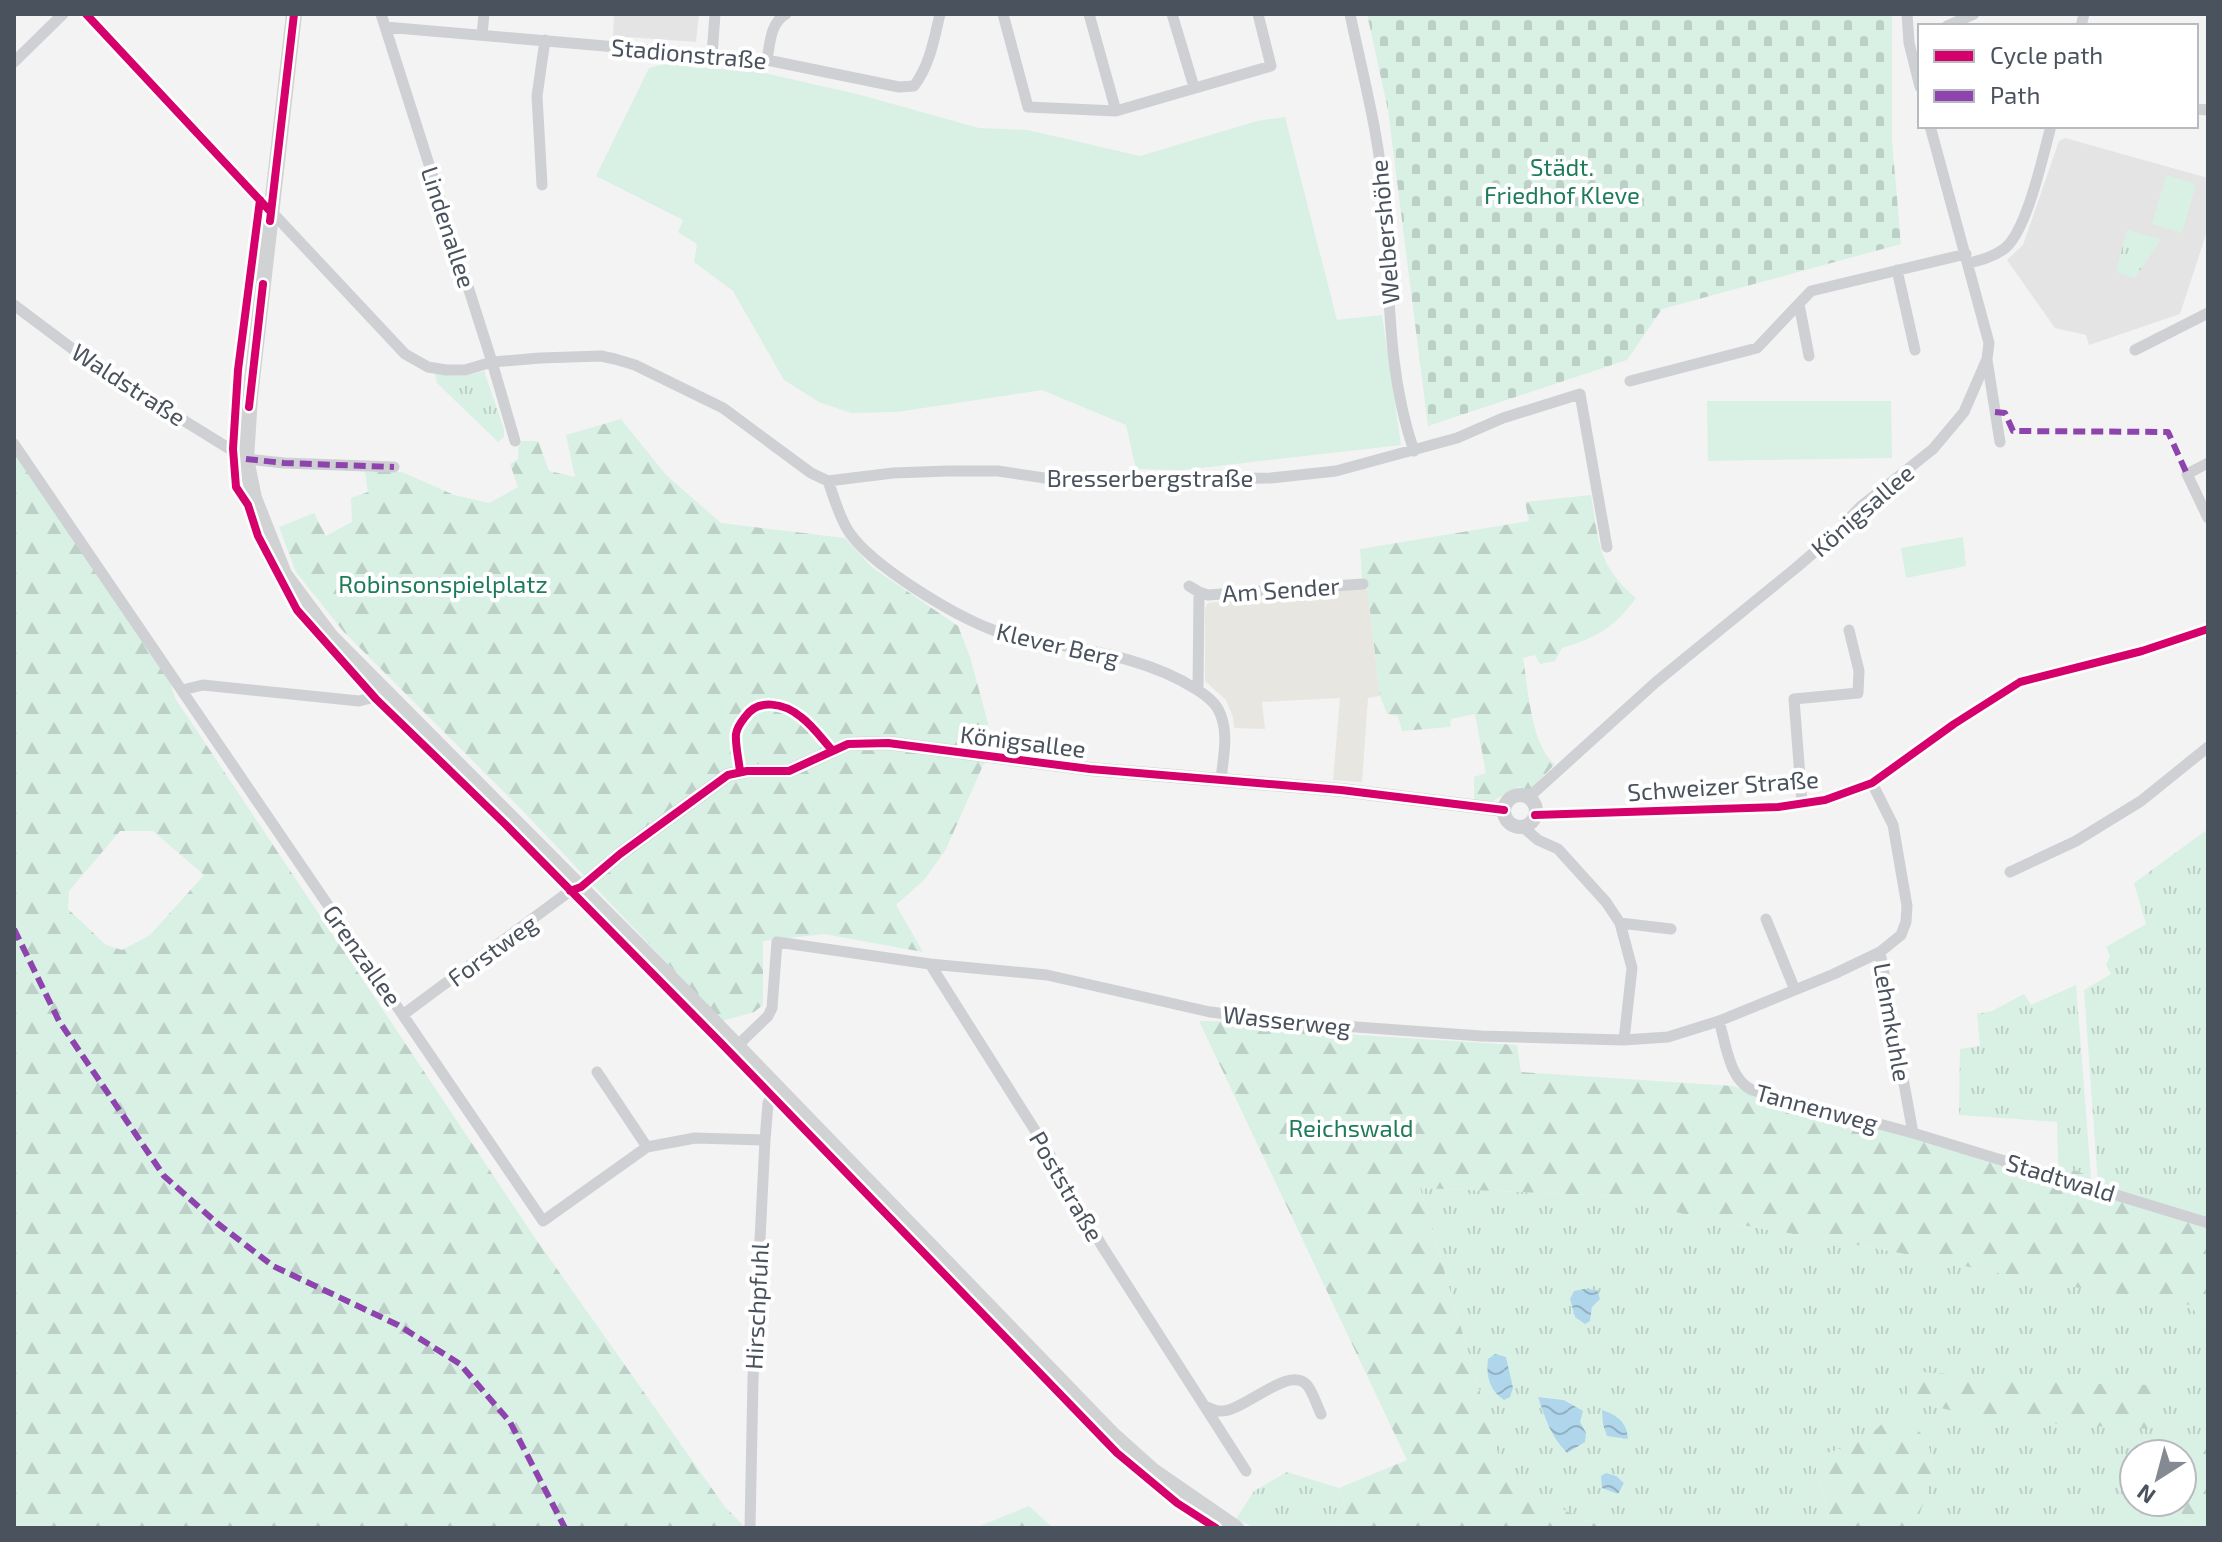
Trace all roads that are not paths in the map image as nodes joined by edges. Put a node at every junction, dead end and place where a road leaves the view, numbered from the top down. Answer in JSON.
{"nodes":[{"id":1,"x":63,"y":14,"type":"edge"},
{"id":2,"x":86,"y":14,"type":"edge"},
{"id":3,"x":294,"y":14,"type":"edge"},
{"id":4,"x":381,"y":14,"type":"edge"},
{"id":5,"x":484,"y":14,"type":"edge"},
{"id":6,"x":715,"y":14,"type":"edge"},
{"id":7,"x":786,"y":14,"type":"edge"},
{"id":8,"x":940,"y":14,"type":"edge"},
{"id":9,"x":1003,"y":14,"type":"edge"},
{"id":10,"x":1089,"y":14,"type":"edge"},
{"id":11,"x":1172,"y":14,"type":"edge"},
{"id":12,"x":1258,"y":14,"type":"edge"},
{"id":13,"x":1350,"y":14,"type":"edge"},
{"id":14,"x":1907,"y":14,"type":"edge"},
{"id":15,"x":1974,"y":14,"type":"edge"},
{"id":16,"x":1952,"y":24,"type":"edge"},
{"id":17,"x":385,"y":27,"type":"junction"},
{"id":18,"x":482,"y":35,"type":"junction"},
{"id":19,"x":545,"y":40,"type":"junction"},
{"id":20,"x":1914,"y":40,"type":"edge"},
{"id":21,"x":712,"y":55,"type":"junction"},
{"id":22,"x":767,"y":60,"type":"junction"},
{"id":23,"x":14,"y":62,"type":"edge"},
{"id":24,"x":1918,"y":71,"type":"edge"},
{"id":25,"x":1194,"y":87,"type":"junction"},
{"id":26,"x":1116,"y":111,"type":"junction"},
{"id":27,"x":1931,"y":128,"type":"edge"},
{"id":28,"x":2050,"y":128,"type":"edge"},
{"id":29,"x":542,"y":185,"type":"dead end"},
{"id":30,"x":271,"y":212,"type":"junction"},
{"id":31,"x":1967,"y":258,"type":"junction"},
{"id":32,"x":1897,"y":270,"type":"junction"},
{"id":33,"x":1799,"y":304,"type":"junction"},
{"id":34,"x":14,"y":305,"type":"edge"},
{"id":35,"x":2208,"y":313,"type":"edge"},
{"id":36,"x":1915,"y":350,"type":"dead end"},
{"id":37,"x":2135,"y":350,"type":"dead end"},
{"id":38,"x":1809,"y":356,"type":"dead end"},
{"id":39,"x":1987,"y":359,"type":"junction"},
{"id":40,"x":492,"y":362,"type":"junction"},
{"id":41,"x":1630,"y":381,"type":"dead end"},
{"id":42,"x":515,"y":441,"type":"dead end"},
{"id":43,"x":2000,"y":442,"type":"dead end"},
{"id":44,"x":14,"y":444,"type":"edge"},
{"id":45,"x":1414,"y":451,"type":"junction"},
{"id":46,"x":246,"y":459,"type":"junction"},
{"id":47,"x":2208,"y":463,"type":"edge"},
{"id":48,"x":394,"y":467,"type":"dead end"},
{"id":49,"x":828,"y":481,"type":"junction"},
{"id":50,"x":2208,"y":518,"type":"edge"},
{"id":51,"x":1607,"y":547,"type":"dead end"},
{"id":52,"x":1363,"y":584,"type":"dead end"},
{"id":53,"x":2208,"y":629,"type":"edge"},
{"id":54,"x":1849,"y":630,"type":"dead end"},
{"id":55,"x":182,"y":690,"type":"junction"},
{"id":56,"x":1198,"y":690,"type":"junction"},
{"id":57,"x":386,"y":694,"type":"junction"},
{"id":58,"x":2208,"y":747,"type":"edge"},
{"id":59,"x":1221,"y":780,"type":"junction"},
{"id":60,"x":1872,"y":783,"type":"junction"},
{"id":61,"x":1528,"y":798,"type":"junction"},
{"id":62,"x":1802,"y":803,"type":"junction"},
{"id":63,"x":1504,"y":810,"type":"junction"},
{"id":64,"x":1535,"y":815,"type":"junction"},
{"id":65,"x":1523,"y":827,"type":"junction"},
{"id":66,"x":2010,"y":872,"type":"dead end"},
{"id":67,"x":581,"y":887,"type":"junction"},
{"id":68,"x":1766,"y":919,"type":"dead end"},
{"id":69,"x":1620,"y":923,"type":"junction"},
{"id":70,"x":1671,"y":929,"type":"dead end"},
{"id":71,"x":1880,"y":952,"type":"junction"},
{"id":72,"x":930,"y":964,"type":"junction"},
{"id":73,"x":1795,"y":990,"type":"junction"},
{"id":74,"x":404,"y":1014,"type":"junction"},
{"id":75,"x":1719,"y":1021,"type":"junction"},
{"id":76,"x":1624,"y":1040,"type":"junction"},
{"id":77,"x":737,"y":1046,"type":"junction"},
{"id":78,"x":597,"y":1072,"type":"dead end"},
{"id":79,"x":777,"y":1087,"type":"junction"},
{"id":80,"x":1913,"y":1133,"type":"junction"},
{"id":81,"x":765,"y":1140,"type":"junction"},
{"id":82,"x":647,"y":1147,"type":"junction"},
{"id":83,"x":2208,"y":1223,"type":"edge"},
{"id":84,"x":1207,"y":1407,"type":"junction"},
{"id":85,"x":1321,"y":1414,"type":"dead end"},
{"id":86,"x":1246,"y":1471,"type":"dead end"},
{"id":87,"x":750,"y":1528,"type":"edge"},
{"id":88,"x":1236,"y":1528,"type":"edge"}],
"edges":[{"from":1,"to":23,"type":"street"},
{"from":2,"to":30,"type":"street"},
{"from":3,"to":30,"type":"main road"},
{"from":4,"to":17,"type":"street","name":"Lindenallee"},
{"from":5,"to":18,"type":"street"},
{"from":6,"to":21,"type":"street"},
{"from":7,"to":22,"type":"street"},
{"from":8,"to":22,"type":"street","name":"Stadionstraße"},
{"from":9,"to":26,"type":"street"},
{"from":10,"to":26,"type":"street"},
{"from":11,"to":25,"type":"street"},
{"from":12,"to":25,"type":"street"},
{"from":13,"to":45,"type":"street","name":"Welbershöhe"},
{"from":14,"to":20,"type":"street"},
{"from":15,"to":16,"type":"street"},
{"from":17,"to":18,"type":"street","name":"Stadionstraße"},
{"from":17,"to":40,"type":"street","name":"Lindenallee"},
{"from":18,"to":19,"type":"street","name":"Stadionstraße"},
{"from":19,"to":21,"type":"street","name":"Stadionstraße"},
{"from":19,"to":29,"type":"street"},
{"from":20,"to":24,"type":"street"},
{"from":21,"to":22,"type":"street","name":"Stadionstraße"},
{"from":25,"to":26,"type":"street"},
{"from":27,"to":31,"type":"street","name":"Königsallee"},
{"from":28,"to":31,"type":"street"},
{"from":30,"to":40,"type":"street"},
{"from":30,"to":46,"type":"main road"},
{"from":31,"to":32,"type":"street"},
{"from":31,"to":39,"type":"street","name":"Königsallee"},
{"from":32,"to":33,"type":"street"},
{"from":32,"to":36,"type":"street"},
{"from":33,"to":38,"type":"street"},
{"from":33,"to":41,"type":"street"},
{"from":34,"to":46,"type":"street","name":"Waldstraße"},
{"from":35,"to":37,"type":"street"},
{"from":39,"to":43,"type":"street"},
{"from":39,"to":61,"type":"street","name":"Königsallee"},
{"from":40,"to":42,"type":"street","name":"Lindenallee"},
{"from":40,"to":49,"type":"street"},
{"from":44,"to":55,"type":"street","name":"Grenzallee"},
{"from":45,"to":49,"type":"street","name":"Bresserbergstraße"},
{"from":45,"to":51,"type":"street","name":"Bresserbergstraße"},
{"from":46,"to":48,"type":"street"},
{"from":46,"to":57,"type":"main road"},
{"from":47,"to":50,"type":"street"},
{"from":49,"to":56,"type":"street","name":"Klever Berg"},
{"from":52,"to":56,"type":"street","name":"Am Sender"},
{"from":53,"to":60,"type":"street","name":"Schweizer Straße"},
{"from":54,"to":62,"type":"street"},
{"from":55,"to":57,"type":"street"},
{"from":55,"to":74,"type":"street","name":"Grenzallee"},
{"from":56,"to":59,"type":"street","name":"Klever Berg"},
{"from":57,"to":67,"type":"main road"},
{"from":58,"to":66,"type":"street"},
{"from":59,"to":63,"type":"street","name":"Königsallee"},
{"from":59,"to":67,"type":"street","name":"Königsallee"},
{"from":60,"to":62,"type":"street","name":"Schweizer Straße"},
{"from":60,"to":71,"type":"street","name":"Lehmkuhle"},
{"from":61,"to":63,"type":"street","name":"Königsallee"},
{"from":61,"to":64,"type":"street"},
{"from":62,"to":64,"type":"street","name":"Schweizer Straße"},
{"from":63,"to":65,"type":"street"},
{"from":64,"to":65,"type":"street"},
{"from":65,"to":69,"type":"street"},
{"from":67,"to":74,"type":"street","name":"Forstweg"},
{"from":67,"to":77,"type":"main road"},
{"from":68,"to":73,"type":"street"},
{"from":69,"to":70,"type":"street"},
{"from":69,"to":76,"type":"street"},
{"from":71,"to":73,"type":"street","name":"Wasserweg"},
{"from":71,"to":80,"type":"street","name":"Lehmkuhle"},
{"from":72,"to":76,"type":"street","name":"Wasserweg"},
{"from":72,"to":77,"type":"street","name":"Wasserweg"},
{"from":72,"to":84,"type":"street","name":"Poststraße"},
{"from":73,"to":75,"type":"street","name":"Wasserweg"},
{"from":74,"to":82,"type":"street","name":"Grenzallee"},
{"from":75,"to":76,"type":"street","name":"Wasserweg"},
{"from":75,"to":80,"type":"street","name":"Tannenweg"},
{"from":77,"to":79,"type":"main road"},
{"from":78,"to":82,"type":"street"},
{"from":79,"to":81,"type":"street","name":"Hirschpfuhl"},
{"from":79,"to":88,"type":"main road"},
{"from":80,"to":83,"type":"street","name":"Stadtwald"},
{"from":81,"to":82,"type":"street"},
{"from":81,"to":87,"type":"street","name":"Hirschpfuhl"},
{"from":84,"to":85,"type":"street"},
{"from":84,"to":86,"type":"street","name":"Poststraße"}]}
